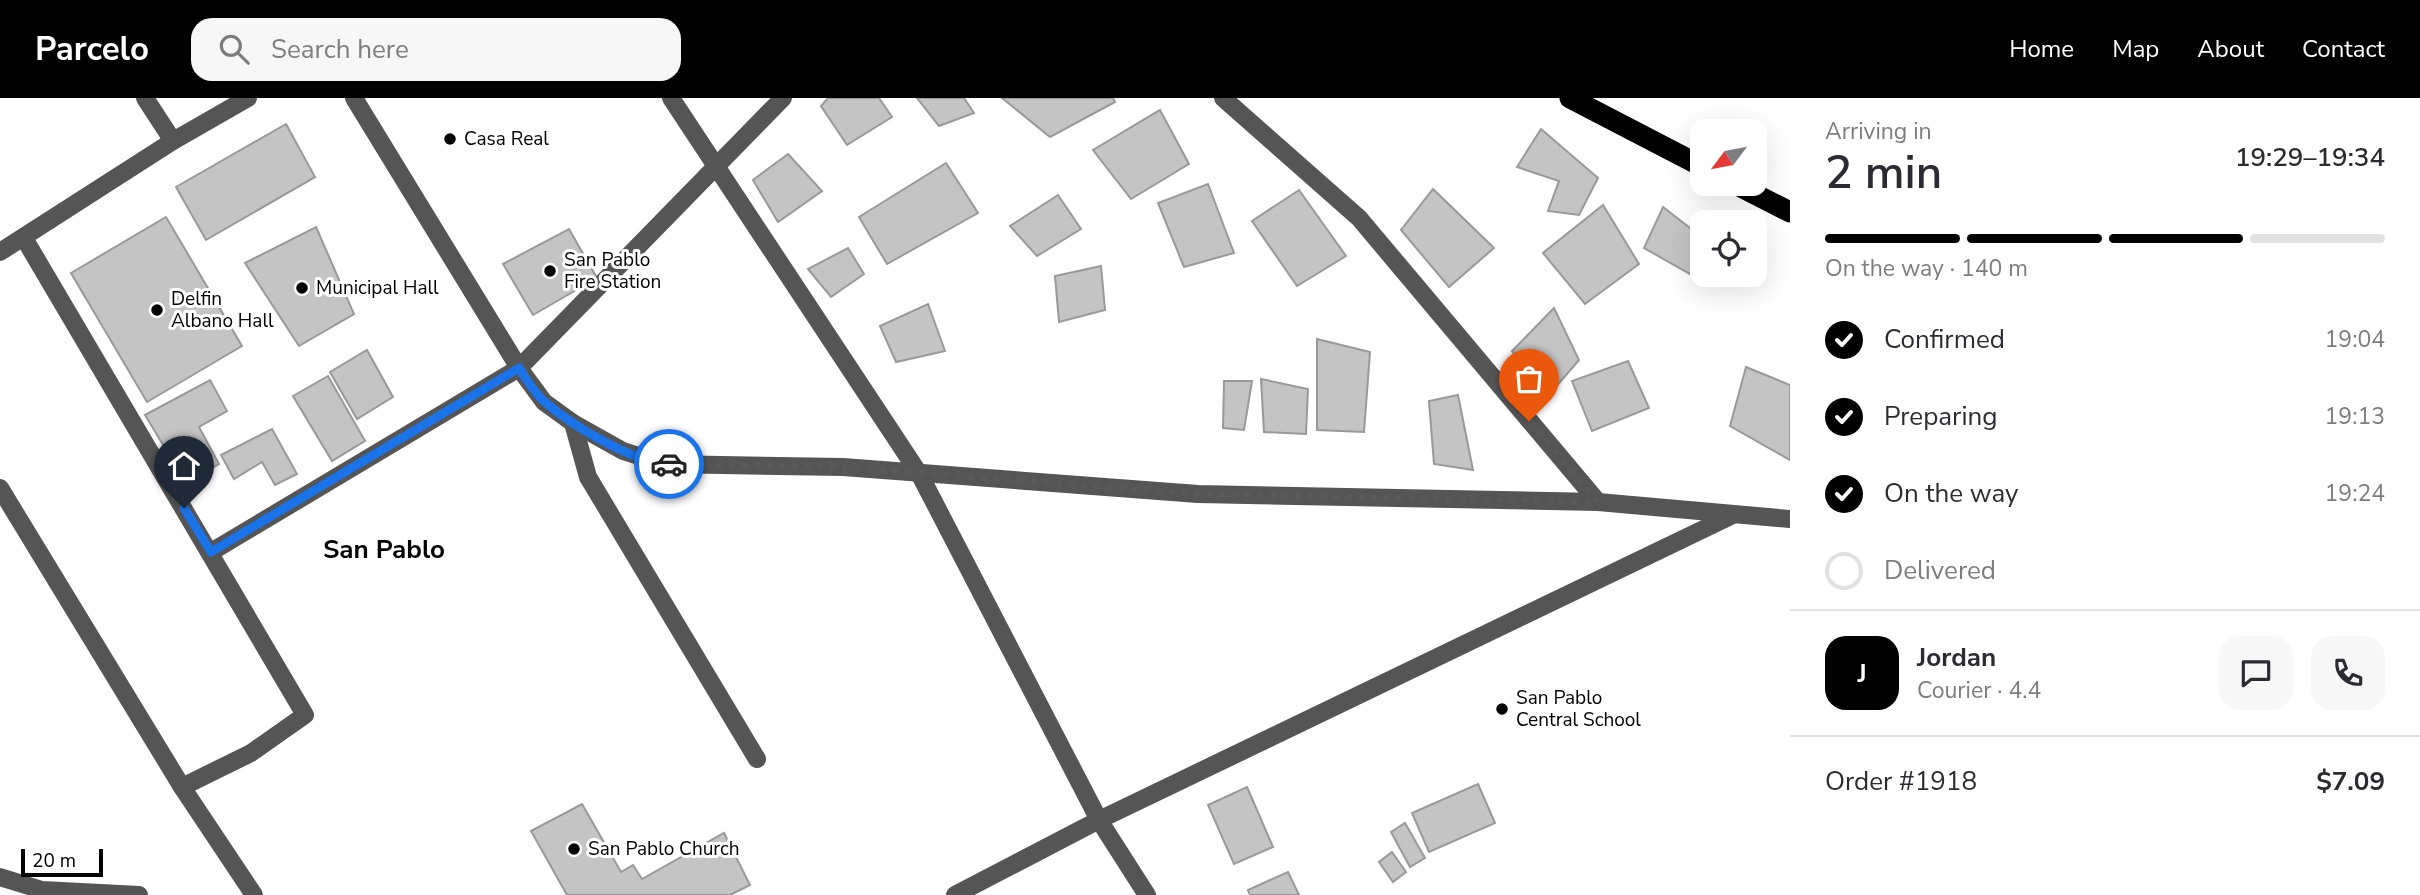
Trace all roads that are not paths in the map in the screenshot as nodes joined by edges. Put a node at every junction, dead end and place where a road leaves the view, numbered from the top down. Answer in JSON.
{"nodes":[{"id":1,"x":145,"y":98,"type":"edge"},
{"id":2,"x":248,"y":98,"type":"edge"},
{"id":3,"x":354,"y":98,"type":"edge"},
{"id":4,"x":671,"y":98,"type":"edge"},
{"id":5,"x":783,"y":98,"type":"edge"},
{"id":6,"x":1223,"y":98,"type":"edge"},
{"id":7,"x":1570,"y":98,"type":"edge"},
{"id":8,"x":173,"y":141,"type":"junction"},
{"id":9,"x":1690,"y":160,"type":"edge"},
{"id":10,"x":717,"y":167,"type":"junction"},
{"id":11,"x":1759,"y":196,"type":"edge"},
{"id":12,"x":1790,"y":212,"type":"edge"},
{"id":13,"x":24,"y":238,"type":"junction"},
{"id":14,"x":0,"y":252,"type":"edge"},
{"id":15,"x":519,"y":368,"type":"junction"},
{"id":16,"x":573,"y":422,"type":"junction"},
{"id":17,"x":920,"y":475,"type":"junction"},
{"id":18,"x":0,"y":488,"type":"edge"},
{"id":19,"x":1598,"y":502,"type":"junction"},
{"id":20,"x":1733,"y":514,"type":"junction"},
{"id":21,"x":1790,"y":519,"type":"edge"},
{"id":22,"x":211,"y":552,"type":"junction"},
{"id":23,"x":757,"y":759,"type":"dead end"},
{"id":24,"x":183,"y":787,"type":"junction"},
{"id":25,"x":1099,"y":820,"type":"junction"},
{"id":26,"x":0,"y":877,"type":"edge"},
{"id":27,"x":139,"y":895,"type":"edge"},
{"id":28,"x":254,"y":895,"type":"edge"},
{"id":29,"x":955,"y":895,"type":"edge"},
{"id":30,"x":1147,"y":895,"type":"edge"}],
"edges":[{"from":1,"to":8,"type":"street"},
{"from":2,"to":8,"type":"street"},
{"from":3,"to":15,"type":"street"},
{"from":4,"to":10,"type":"street"},
{"from":5,"to":10,"type":"street"},
{"from":6,"to":19,"type":"street"},
{"from":7,"to":9,"type":"highway"},
{"from":8,"to":13,"type":"street"},
{"from":10,"to":15,"type":"street"},
{"from":10,"to":17,"type":"street"},
{"from":11,"to":12,"type":"highway"},
{"from":13,"to":14,"type":"street"},
{"from":13,"to":22,"type":"street"},
{"from":15,"to":16,"type":"street"},
{"from":15,"to":22,"type":"street"},
{"from":16,"to":17,"type":"street"},
{"from":16,"to":23,"type":"street"},
{"from":17,"to":19,"type":"street"},
{"from":17,"to":25,"type":"street"},
{"from":18,"to":24,"type":"street"},
{"from":19,"to":20,"type":"street"},
{"from":20,"to":21,"type":"street"},
{"from":20,"to":25,"type":"street"},
{"from":22,"to":24,"type":"street"},
{"from":24,"to":28,"type":"street"},
{"from":25,"to":29,"type":"street"},
{"from":25,"to":30,"type":"street"},
{"from":26,"to":27,"type":"street"}]}
